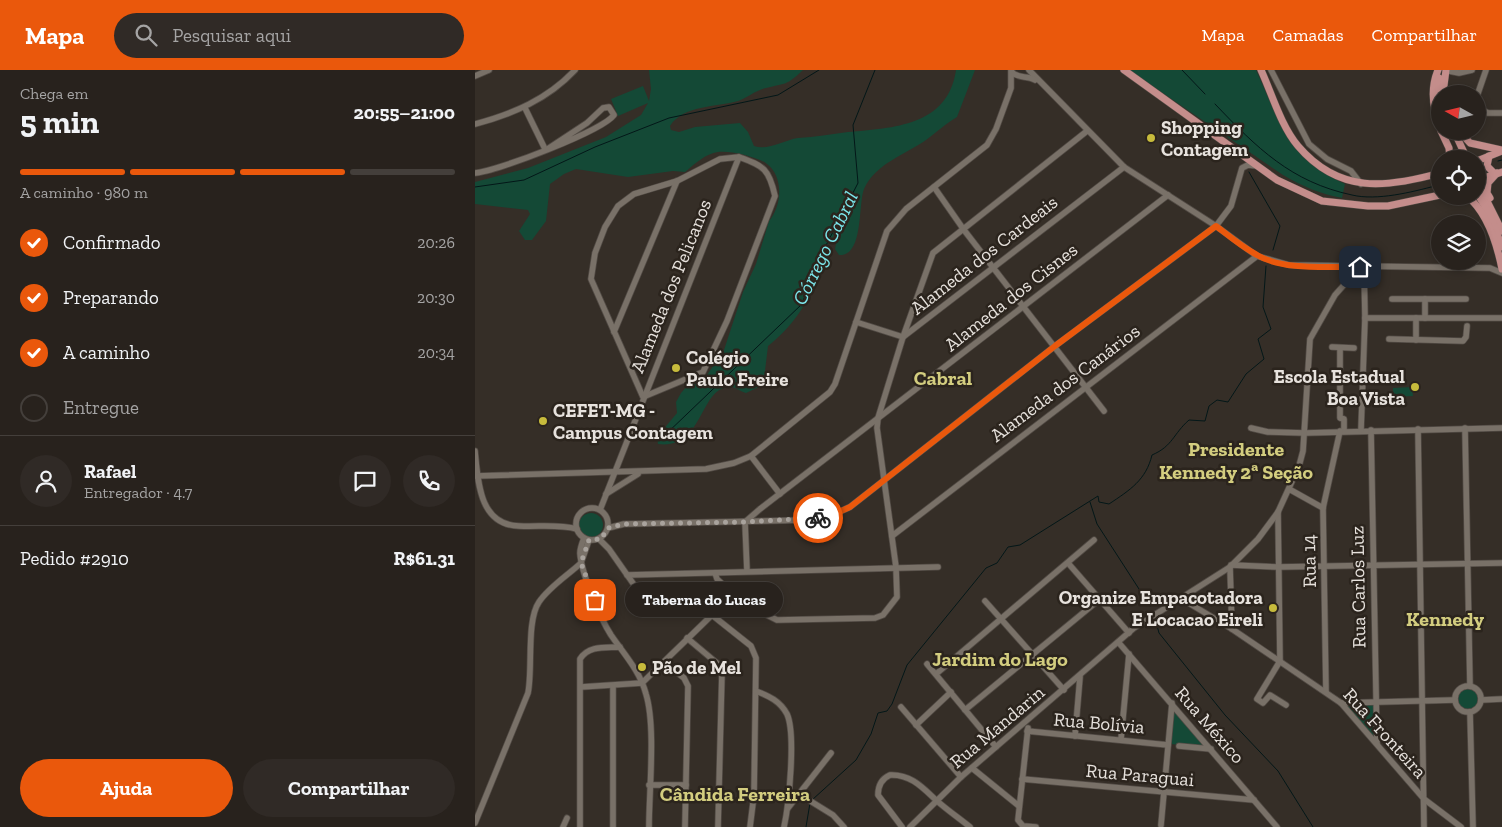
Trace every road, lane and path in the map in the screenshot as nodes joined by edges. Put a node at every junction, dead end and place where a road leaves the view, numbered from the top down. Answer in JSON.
{"nodes":[{"id":1,"x":489,"y":70,"type":"edge"},
{"id":2,"x":575,"y":70,"type":"edge"},
{"id":3,"x":1027,"y":70,"type":"edge"},
{"id":4,"x":1124,"y":70,"type":"edge"},
{"id":5,"x":1261,"y":70,"type":"edge"},
{"id":6,"x":1271,"y":70,"type":"edge"},
{"id":7,"x":1439,"y":70,"type":"edge"},
{"id":8,"x":1448,"y":70,"type":"edge"},
{"id":9,"x":1472,"y":70,"type":"edge"},
{"id":10,"x":1486,"y":70,"type":"edge"},
{"id":11,"x":1012,"y":71,"type":"edge"},
{"id":12,"x":475,"y":76,"type":"edge"},
{"id":13,"x":1020,"y":76,"type":"junction"},
{"id":14,"x":1434,"y":85,"type":"edge"},
{"id":15,"x":1439,"y":85,"type":"edge"},
{"id":16,"x":1445,"y":85,"type":"edge"},
{"id":17,"x":1448,"y":85,"type":"edge"},
{"id":18,"x":1481,"y":85,"type":"edge"},
{"id":19,"x":1043,"y":87,"type":"junction"},
{"id":20,"x":1011,"y":88,"type":"junction"},
{"id":21,"x":525,"y":108,"type":"junction"},
{"id":22,"x":1486,"y":112,"type":"edge"},
{"id":23,"x":1502,"y":112,"type":"edge"},
{"id":24,"x":475,"y":124,"type":"edge"},
{"id":25,"x":1087,"y":131,"type":"junction"},
{"id":26,"x":1467,"y":140,"type":"edge"},
{"id":27,"x":547,"y":149,"type":"junction"},
{"id":28,"x":1502,"y":151,"type":"edge"},
{"id":29,"x":739,"y":157,"type":"junction"},
{"id":30,"x":1488,"y":159,"type":"joint"},
{"id":31,"x":1258,"y":166,"type":"junction"},
{"id":32,"x":1124,"y":167,"type":"junction"},
{"id":33,"x":475,"y":173,"type":"edge"},
{"id":34,"x":1498,"y":173,"type":"edge"},
{"id":35,"x":1431,"y":176,"type":"edge"},
{"id":36,"x":1486,"y":177,"type":"edge"},
{"id":37,"x":677,"y":181,"type":"junction"},
{"id":38,"x":1361,"y":184,"type":"junction"},
{"id":39,"x":933,"y":187,"type":"junction"},
{"id":40,"x":1168,"y":195,"type":"junction"},
{"id":41,"x":1431,"y":197,"type":"edge"},
{"id":42,"x":1486,"y":198,"type":"edge"},
{"id":43,"x":1475,"y":205,"type":"edge"},
{"id":44,"x":1484,"y":205,"type":"edge"},
{"id":45,"x":1502,"y":220,"type":"edge"},
{"id":46,"x":1216,"y":226,"type":"junction"},
{"id":47,"x":964,"y":230,"type":"junction"},
{"id":48,"x":1502,"y":231,"type":"edge"},
{"id":49,"x":1502,"y":247,"type":"edge"},
{"id":50,"x":1257,"y":256,"type":"junction"},
{"id":51,"x":1500,"y":259,"type":"junction"},
{"id":52,"x":993,"y":266,"type":"junction"},
{"id":53,"x":1362,"y":267,"type":"junction"},
{"id":54,"x":1490,"y":268,"type":"junction"},
{"id":55,"x":1502,"y":269,"type":"edge"},
{"id":56,"x":1502,"y":273,"type":"edge"},
{"id":57,"x":1392,"y":299,"type":"dead end"},
{"id":58,"x":1425,"y":299,"type":"junction"},
{"id":59,"x":1466,"y":299,"type":"dead end"},
{"id":60,"x":1023,"y":307,"type":"junction"},
{"id":61,"x":1365,"y":318,"type":"junction"},
{"id":62,"x":1416,"y":318,"type":"junction"},
{"id":63,"x":1425,"y":318,"type":"junction"},
{"id":64,"x":1502,"y":318,"type":"edge"},
{"id":65,"x":856,"y":322,"type":"junction"},
{"id":66,"x":1467,"y":326,"type":"dead end"},
{"id":67,"x":614,"y":332,"type":"junction"},
{"id":68,"x":903,"y":338,"type":"junction"},
{"id":69,"x":1389,"y":339,"type":"dead end"},
{"id":70,"x":1416,"y":340,"type":"junction"},
{"id":71,"x":1055,"y":346,"type":"junction"},
{"id":72,"x":1332,"y":347,"type":"dead end"},
{"id":73,"x":1340,"y":348,"type":"junction"},
{"id":74,"x":1354,"y":348,"type":"dead end"},
{"id":75,"x":1084,"y":386,"type":"junction"},
{"id":76,"x":643,"y":397,"type":"junction"},
{"id":77,"x":1105,"y":411,"type":"dead end"},
{"id":78,"x":878,"y":418,"type":"junction"},
{"id":79,"x":1251,"y":428,"type":"dead end"},
{"id":80,"x":1465,"y":428,"type":"junction"},
{"id":81,"x":1502,"y":428,"type":"edge"},
{"id":82,"x":1418,"y":429,"type":"junction"},
{"id":83,"x":1361,"y":430,"type":"junction"},
{"id":84,"x":1371,"y":430,"type":"junction"},
{"id":85,"x":1342,"y":431,"type":"junction"},
{"id":86,"x":1305,"y":433,"type":"junction"},
{"id":87,"x":475,"y":451,"type":"edge"},
{"id":88,"x":751,"y":456,"type":"junction"},
{"id":89,"x":643,"y":472,"type":"junction"},
{"id":90,"x":614,"y":473,"type":"junction"},
{"id":91,"x":476,"y":476,"type":"edge"},
{"id":92,"x":884,"y":482,"type":"junction"},
{"id":93,"x":1289,"y":489,"type":"junction"},
{"id":94,"x":606,"y":494,"type":"junction"},
{"id":95,"x":780,"y":494,"type":"junction"},
{"id":96,"x":1323,"y":508,"type":"junction"},
{"id":97,"x":600,"y":510,"type":"junction"},
{"id":98,"x":1278,"y":512,"type":"junction"},
{"id":99,"x":608,"y":521,"type":"junction"},
{"id":100,"x":576,"y":522,"type":"junction"},
{"id":101,"x":745,"y":522,"type":"junction"},
{"id":102,"x":620,"y":524,"type":"junction"},
{"id":103,"x":564,"y":526,"type":"junction"},
{"id":104,"x":608,"y":528,"type":"junction"},
{"id":105,"x":577,"y":529,"type":"junction"},
{"id":106,"x":892,"y":536,"type":"junction"},
{"id":107,"x":602,"y":537,"type":"junction"},
{"id":108,"x":586,"y":539,"type":"junction"},
{"id":109,"x":1094,"y":540,"type":"dead end"},
{"id":110,"x":581,"y":561,"type":"junction"},
{"id":111,"x":1067,"y":563,"type":"junction"},
{"id":112,"x":1502,"y":563,"type":"edge"},
{"id":113,"x":1468,"y":564,"type":"junction"},
{"id":114,"x":1420,"y":565,"type":"junction"},
{"id":115,"x":1231,"y":566,"type":"junction"},
{"id":116,"x":1278,"y":566,"type":"junction"},
{"id":117,"x":1325,"y":566,"type":"junction"},
{"id":118,"x":1372,"y":566,"type":"junction"},
{"id":119,"x":896,"y":567,"type":"junction"},
{"id":120,"x":938,"y":567,"type":"dead end"},
{"id":121,"x":747,"y":571,"type":"junction"},
{"id":122,"x":715,"y":573,"type":"junction"},
{"id":123,"x":627,"y":575,"type":"junction"},
{"id":124,"x":730,"y":590,"type":"junction"},
{"id":125,"x":1099,"y":599,"type":"junction"},
{"id":126,"x":1182,"y":599,"type":"junction"},
{"id":127,"x":985,"y":601,"type":"dead end"},
{"id":128,"x":657,"y":605,"type":"dead end"},
{"id":129,"x":713,"y":615,"type":"junction"},
{"id":130,"x":1003,"y":619,"type":"junction"},
{"id":131,"x":1232,"y":629,"type":"junction"},
{"id":132,"x":1129,"y":633,"type":"junction"},
{"id":133,"x":687,"y":638,"type":"junction"},
{"id":134,"x":1119,"y":643,"type":"junction"},
{"id":135,"x":621,"y":647,"type":"junction"},
{"id":136,"x":1032,"y":654,"type":"junction"},
{"id":137,"x":1129,"y":654,"type":"junction"},
{"id":138,"x":665,"y":662,"type":"junction"},
{"id":139,"x":1280,"y":662,"type":"junction"},
{"id":140,"x":927,"y":664,"type":"dead end"},
{"id":141,"x":936,"y":674,"type":"junction"},
{"id":142,"x":1080,"y":677,"type":"junction"},
{"id":143,"x":642,"y":683,"type":"junction"},
{"id":144,"x":613,"y":686,"type":"junction"},
{"id":145,"x":1470,"y":686,"type":"junction"},
{"id":146,"x":581,"y":687,"type":"junction"},
{"id":147,"x":1063,"y":690,"type":"junction"},
{"id":148,"x":756,"y":692,"type":"junction"},
{"id":149,"x":951,"y":692,"type":"junction"},
{"id":150,"x":1326,"y":692,"type":"junction"},
{"id":151,"x":1502,"y":699,"type":"edge"},
{"id":152,"x":1423,"y":700,"type":"junction"},
{"id":153,"x":1455,"y":700,"type":"junction"},
{"id":154,"x":1481,"y":700,"type":"junction"},
{"id":155,"x":1375,"y":701,"type":"junction"},
{"id":156,"x":1171,"y":703,"type":"junction"},
{"id":157,"x":1341,"y":703,"type":"junction"},
{"id":158,"x":1286,"y":705,"type":"dead end"},
{"id":159,"x":901,"y":707,"type":"dead end"},
{"id":160,"x":965,"y":710,"type":"junction"},
{"id":161,"x":1471,"y":712,"type":"junction"},
{"id":162,"x":1029,"y":721,"type":"junction"},
{"id":163,"x":916,"y":725,"type":"junction"},
{"id":164,"x":1027,"y":731,"type":"junction"},
{"id":165,"x":1075,"y":736,"type":"junction"},
{"id":166,"x":1121,"y":739,"type":"junction"},
{"id":167,"x":1377,"y":743,"type":"junction"},
{"id":168,"x":1168,"y":744,"type":"junction"},
{"id":169,"x":1179,"y":746,"type":"dead end"},
{"id":170,"x":996,"y":747,"type":"junction"},
{"id":171,"x":1211,"y":749,"type":"junction"},
{"id":172,"x":831,"y":754,"type":"dead end"},
{"id":173,"x":971,"y":768,"type":"junction"},
{"id":174,"x":961,"y":777,"type":"junction"},
{"id":175,"x":1023,"y":779,"type":"junction"},
{"id":176,"x":649,"y":785,"type":"junction"},
{"id":177,"x":686,"y":785,"type":"junction"},
{"id":178,"x":1165,"y":792,"type":"junction"},
{"id":179,"x":799,"y":794,"type":"junction"},
{"id":180,"x":1424,"y":799,"type":"junction"},
{"id":181,"x":937,"y":800,"type":"junction"},
{"id":182,"x":1254,"y":800,"type":"junction"},
{"id":183,"x":1019,"y":806,"type":"junction"},
{"id":184,"x":788,"y":808,"type":"junction"},
{"id":185,"x":567,"y":818,"type":"dead end"},
{"id":186,"x":475,"y":823,"type":"edge"},
{"id":187,"x":914,"y":825,"type":"edge"},
{"id":188,"x":1161,"y":825,"type":"dead end"},
{"id":189,"x":563,"y":827,"type":"edge"},
{"id":190,"x":580,"y":827,"type":"edge"},
{"id":191,"x":613,"y":827,"type":"edge"},
{"id":192,"x":649,"y":827,"type":"edge"},
{"id":193,"x":685,"y":827,"type":"edge"},
{"id":194,"x":718,"y":827,"type":"edge"},
{"id":195,"x":750,"y":827,"type":"edge"},
{"id":196,"x":784,"y":827,"type":"edge"},
{"id":197,"x":843,"y":827,"type":"edge"},
{"id":198,"x":902,"y":827,"type":"edge"},
{"id":199,"x":970,"y":827,"type":"edge"},
{"id":200,"x":1036,"y":827,"type":"edge"},
{"id":201,"x":1277,"y":827,"type":"edge"},
{"id":202,"x":1424,"y":827,"type":"edge"},
{"id":203,"x":1461,"y":827,"type":"edge"},
{"id":204,"x":1473,"y":827,"type":"edge"}],
"edges":[{"from":1,"to":12,"type":"street"},
{"from":2,"to":21,"type":"street"},
{"from":3,"to":13,"type":"street"},
{"from":3,"to":19,"type":"street"},
{"from":4,"to":31,"type":"main road"},
{"from":5,"to":38,"type":"main road"},
{"from":6,"to":38,"type":"street"},
{"from":7,"to":14,"type":"main road"},
{"from":7,"to":15,"type":"main road"},
{"from":8,"to":9,"type":"street"},
{"from":8,"to":16,"type":"main road"},
{"from":8,"to":17,"type":"main road"},
{"from":10,"to":18,"type":"street"},
{"from":11,"to":13,"type":"street"},
{"from":11,"to":20,"type":"street"},
{"from":13,"to":19,"type":"street"},
{"from":13,"to":20,"type":"street"},
{"from":19,"to":25,"type":"street"},
{"from":20,"to":39,"type":"street"},
{"from":21,"to":24,"type":"street"},
{"from":21,"to":27,"type":"street"},
{"from":22,"to":23,"type":"street"},
{"from":25,"to":32,"type":"street"},
{"from":25,"to":47,"type":"street"},
{"from":26,"to":28,"type":"main road"},
{"from":27,"to":27,"type":"street"},
{"from":27,"to":33,"type":"street"},
{"from":28,"to":30,"type":"main road"},
{"from":29,"to":37,"type":"street"},
{"from":29,"to":76,"type":"street","name":"Alameda dos Pelicanos"},
{"from":29,"to":76,"type":"street"},
{"from":30,"to":34,"type":"main road"},
{"from":31,"to":41,"type":"main road"},
{"from":31,"to":46,"type":"street"},
{"from":32,"to":40,"type":"street"},
{"from":32,"to":52,"type":"street","name":"Alameda dos Cardeais"},
{"from":34,"to":36,"type":"main road"},
{"from":34,"to":45,"type":"main road"},
{"from":35,"to":38,"type":"main road"},
{"from":37,"to":67,"type":"street"},
{"from":37,"to":67,"type":"street"},
{"from":39,"to":47,"type":"street"},
{"from":39,"to":65,"type":"street"},
{"from":40,"to":46,"type":"street"},
{"from":40,"to":60,"type":"street","name":"Alameda dos Cisnes"},
{"from":42,"to":48,"type":"main road"},
{"from":43,"to":51,"type":"main road"},
{"from":44,"to":49,"type":"main road"},
{"from":46,"to":50,"type":"street"},
{"from":46,"to":71,"type":"street"},
{"from":47,"to":52,"type":"street"},
{"from":47,"to":68,"type":"street"},
{"from":50,"to":53,"type":"street"},
{"from":50,"to":75,"type":"street","name":"Alameda dos Canários"},
{"from":51,"to":54,"type":"street"},
{"from":51,"to":55,"type":"main road"},
{"from":52,"to":60,"type":"street"},
{"from":52,"to":68,"type":"street","name":"Alameda dos Cardeais"},
{"from":53,"to":54,"type":"street"},
{"from":53,"to":61,"type":"street"},
{"from":53,"to":86,"type":"street"},
{"from":54,"to":56,"type":"street"},
{"from":57,"to":58,"type":"street"},
{"from":58,"to":59,"type":"street"},
{"from":58,"to":63,"type":"street"},
{"from":60,"to":71,"type":"street"},
{"from":60,"to":78,"type":"street","name":"Alameda dos Cisnes"},
{"from":61,"to":62,"type":"street"},
{"from":61,"to":83,"type":"street"},
{"from":62,"to":63,"type":"street"},
{"from":62,"to":70,"type":"street"},
{"from":63,"to":64,"type":"street"},
{"from":65,"to":68,"type":"street","name":"Alameda dos Cardeais"},
{"from":65,"to":88,"type":"street"},
{"from":66,"to":70,"type":"street"},
{"from":67,"to":76,"type":"street"},
{"from":68,"to":78,"type":"street"},
{"from":69,"to":70,"type":"street"},
{"from":71,"to":75,"type":"street"},
{"from":71,"to":92,"type":"street"},
{"from":72,"to":73,"type":"street"},
{"from":73,"to":74,"type":"street"},
{"from":73,"to":85,"type":"street"},
{"from":75,"to":77,"type":"street"},
{"from":75,"to":106,"type":"street","name":"Alameda dos Canários"},
{"from":76,"to":90,"type":"street","name":"Alameda dos Pelicanos"},
{"from":78,"to":92,"type":"street"},
{"from":78,"to":95,"type":"street","name":"Alameda dos Cisnes"},
{"from":79,"to":86,"type":"street"},
{"from":80,"to":81,"type":"street"},
{"from":80,"to":82,"type":"street"},
{"from":80,"to":113,"type":"street"},
{"from":82,"to":84,"type":"street"},
{"from":82,"to":114,"type":"street"},
{"from":83,"to":84,"type":"street"},
{"from":83,"to":85,"type":"street"},
{"from":84,"to":118,"type":"street","name":"Rua Carlos Luz"},
{"from":85,"to":86,"type":"street"},
{"from":85,"to":96,"type":"street","name":"Rua 14"},
{"from":86,"to":93,"type":"street"},
{"from":87,"to":91,"type":"street"},
{"from":88,"to":89,"type":"street"},
{"from":88,"to":95,"type":"street"},
{"from":89,"to":90,"type":"street"},
{"from":89,"to":94,"type":"street"},
{"from":90,"to":91,"type":"street"},
{"from":90,"to":94,"type":"street","name":"Alameda dos Pelicanos"},
{"from":91,"to":103,"type":"street"},
{"from":92,"to":101,"type":"street"},
{"from":92,"to":106,"type":"street"},
{"from":93,"to":96,"type":"street"},
{"from":93,"to":98,"type":"street"},
{"from":94,"to":97,"type":"street","name":"Alameda dos Pelicanos"},
{"from":95,"to":101,"type":"street","name":"Alameda dos Cisnes"},
{"from":96,"to":117,"type":"street","name":"Rua 14"},
{"from":97,"to":99,"type":"street"},
{"from":97,"to":100,"type":"street"},
{"from":98,"to":115,"type":"street","name":"Rua Mandarin"},
{"from":98,"to":116,"type":"street"},
{"from":99,"to":102,"type":"street"},
{"from":99,"to":104,"type":"street"},
{"from":100,"to":103,"type":"street"},
{"from":100,"to":105,"type":"street"},
{"from":101,"to":102,"type":"street"},
{"from":101,"to":121,"type":"street"},
{"from":102,"to":104,"type":"street"},
{"from":103,"to":105,"type":"street"},
{"from":104,"to":107,"type":"street"},
{"from":105,"to":108,"type":"street"},
{"from":106,"to":119,"type":"street"},
{"from":107,"to":108,"type":"street"},
{"from":107,"to":123,"type":"street"},
{"from":108,"to":110,"type":"street"},
{"from":109,"to":111,"type":"street"},
{"from":110,"to":135,"type":"street"},
{"from":110,"to":186,"type":"street"},
{"from":111,"to":125,"type":"street"},
{"from":111,"to":130,"type":"street"},
{"from":112,"to":113,"type":"street"},
{"from":113,"to":114,"type":"street"},
{"from":113,"to":145,"type":"street"},
{"from":114,"to":118,"type":"street"},
{"from":114,"to":152,"type":"street"},
{"from":115,"to":116,"type":"street"},
{"from":115,"to":126,"type":"street","name":"Rua Mandarin"},
{"from":115,"to":131,"type":"street"},
{"from":116,"to":117,"type":"street"},
{"from":116,"to":139,"type":"street"},
{"from":117,"to":118,"type":"street"},
{"from":117,"to":150,"type":"street","name":"Rua 14"},
{"from":118,"to":155,"type":"street","name":"Rua Carlos Luz"},
{"from":119,"to":120,"type":"street"},
{"from":119,"to":121,"type":"street"},
{"from":119,"to":124,"type":"street"},
{"from":121,"to":122,"type":"street"},
{"from":122,"to":123,"type":"street"},
{"from":122,"to":124,"type":"street"},
{"from":123,"to":128,"type":"street"},
{"from":124,"to":129,"type":"street"},
{"from":125,"to":132,"type":"street"},
{"from":125,"to":136,"type":"street"},
{"from":126,"to":131,"type":"street","name":"Rua Fronteira"},
{"from":126,"to":132,"type":"street","name":"Rua Mandarin"},
{"from":127,"to":130,"type":"street"},
{"from":129,"to":133,"type":"street"},
{"from":129,"to":148,"type":"street"},
{"from":130,"to":136,"type":"street"},
{"from":130,"to":141,"type":"street"},
{"from":131,"to":139,"type":"street","name":"Rua Fronteira"},
{"from":132,"to":134,"type":"street","name":"Rua Mandarin"},
{"from":133,"to":138,"type":"street"},
{"from":133,"to":194,"type":"street"},
{"from":134,"to":137,"type":"street","name":"Rua México"},
{"from":134,"to":142,"type":"street","name":"Rua Mandarin"},
{"from":135,"to":143,"type":"street"},
{"from":135,"to":146,"type":"street"},
{"from":136,"to":147,"type":"street"},
{"from":136,"to":160,"type":"street"},
{"from":137,"to":156,"type":"street","name":"Rua México"},
{"from":137,"to":166,"type":"street"},
{"from":138,"to":143,"type":"street"},
{"from":138,"to":177,"type":"street"},
{"from":139,"to":150,"type":"street","name":"Rua Fronteira"},
{"from":139,"to":158,"type":"street"},
{"from":140,"to":141,"type":"street"},
{"from":141,"to":149,"type":"street"},
{"from":142,"to":147,"type":"street","name":"Rua Mandarin"},
{"from":142,"to":165,"type":"street"},
{"from":143,"to":144,"type":"street"},
{"from":143,"to":176,"type":"street"},
{"from":144,"to":146,"type":"street"},
{"from":144,"to":191,"type":"street"},
{"from":145,"to":153,"type":"street"},
{"from":145,"to":154,"type":"street"},
{"from":146,"to":190,"type":"street"},
{"from":147,"to":162,"type":"street","name":"Rua Mandarin"},
{"from":148,"to":184,"type":"street"},
{"from":148,"to":195,"type":"street"},
{"from":149,"to":160,"type":"street"},
{"from":149,"to":163,"type":"street"},
{"from":150,"to":157,"type":"street","name":"Rua Fronteira"},
{"from":151,"to":154,"type":"street"},
{"from":152,"to":153,"type":"street"},
{"from":152,"to":155,"type":"street"},
{"from":152,"to":180,"type":"street"},
{"from":153,"to":161,"type":"street"},
{"from":154,"to":161,"type":"street"},
{"from":155,"to":157,"type":"street"},
{"from":155,"to":167,"type":"street","name":"Rua Carlos Luz"},
{"from":156,"to":168,"type":"street"},
{"from":156,"to":171,"type":"street","name":"Rua México"},
{"from":157,"to":167,"type":"street","name":"Rua Fronteira"},
{"from":159,"to":163,"type":"street"},
{"from":160,"to":170,"type":"street"},
{"from":161,"to":204,"type":"street"},
{"from":162,"to":164,"type":"street"},
{"from":162,"to":170,"type":"street","name":"Rua Mandarin"},
{"from":163,"to":174,"type":"street"},
{"from":164,"to":165,"type":"street","name":"Rua Bolívia"},
{"from":164,"to":175,"type":"street"},
{"from":165,"to":166,"type":"street","name":"Rua Bolívia"},
{"from":166,"to":168,"type":"street","name":"Rua Bolívia"},
{"from":167,"to":180,"type":"street","name":"Rua Fronteira"},
{"from":168,"to":178,"type":"street"},
{"from":169,"to":171,"type":"street"},
{"from":170,"to":173,"type":"street","name":"Rua Mandarin"},
{"from":171,"to":182,"type":"street","name":"Rua México"},
{"from":172,"to":179,"type":"street"},
{"from":173,"to":174,"type":"street","name":"Rua Mandarin"},
{"from":173,"to":183,"type":"street"},
{"from":174,"to":181,"type":"street","name":"Rua Mandarin"},
{"from":175,"to":178,"type":"street","name":"Rua Paraguai"},
{"from":175,"to":183,"type":"street"},
{"from":176,"to":177,"type":"street"},
{"from":176,"to":192,"type":"street"},
{"from":177,"to":193,"type":"street"},
{"from":178,"to":182,"type":"street","name":"Rua Paraguai"},
{"from":178,"to":188,"type":"street"},
{"from":179,"to":184,"type":"street"},
{"from":179,"to":197,"type":"street"},
{"from":180,"to":202,"type":"street"},
{"from":180,"to":203,"type":"street","name":"Rua Fronteira"},
{"from":181,"to":187,"type":"street","name":"Rua Mandarin"},
{"from":181,"to":198,"type":"street"},
{"from":181,"to":199,"type":"street"},
{"from":182,"to":201,"type":"street","name":"Rua México"},
{"from":183,"to":200,"type":"street"},
{"from":184,"to":196,"type":"street"},
{"from":185,"to":189,"type":"street"}]}
